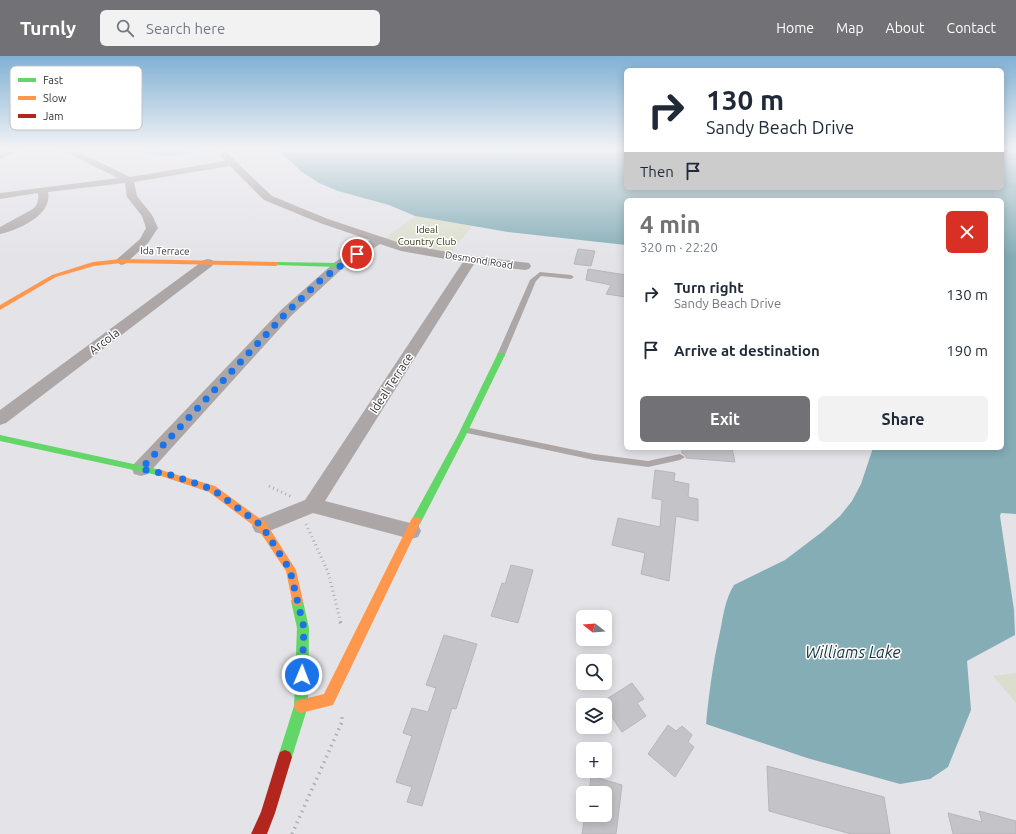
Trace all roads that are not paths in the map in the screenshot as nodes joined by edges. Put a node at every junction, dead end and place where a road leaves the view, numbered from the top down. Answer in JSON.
{"nodes":[{"id":1,"x":92,"y":184,"type":"edge"},
{"id":2,"x":131,"y":184,"type":"edge"},
{"id":3,"x":254,"y":184,"type":"edge"},
{"id":4,"x":42,"y":190,"type":"junction"},
{"id":5,"x":0,"y":196,"type":"edge"},
{"id":6,"x":0,"y":231,"type":"edge"},
{"id":7,"x":378,"y":240,"type":"junction"},
{"id":8,"x":470,"y":260,"type":"junction"},
{"id":9,"x":121,"y":261,"type":"junction"},
{"id":10,"x":208,"y":263,"type":"junction"},
{"id":11,"x":339,"y":265,"type":"junction"},
{"id":12,"x":525,"y":266,"type":"dead end"},
{"id":13,"x":571,"y":277,"type":"dead end"},
{"id":14,"x":0,"y":308,"type":"edge"},
{"id":15,"x":500,"y":354,"type":"joint"},
{"id":16,"x":0,"y":420,"type":"edge"},
{"id":17,"x":465,"y":430,"type":"junction"},
{"id":18,"x":0,"y":438,"type":"edge"},
{"id":19,"x":680,"y":457,"type":"dead end"},
{"id":20,"x":141,"y":469,"type":"junction"},
{"id":21,"x":303,"y":503,"type":"junction"},
{"id":22,"x":262,"y":526,"type":"junction"},
{"id":23,"x":411,"y":531,"type":"junction"},
{"id":24,"x":301,"y":706,"type":"junction"},
{"id":25,"x":259,"y":834,"type":"edge"}],
"edges":[{"from":1,"to":4,"type":"street"},
{"from":2,"to":9,"type":"street"},
{"from":3,"to":7,"type":"street","name":"Desmond Road"},
{"from":4,"to":5,"type":"street"},
{"from":4,"to":6,"type":"street"},
{"from":7,"to":8,"type":"street","name":"Desmond Road"},
{"from":7,"to":11,"type":"street"},
{"from":8,"to":12,"type":"street","name":"Desmond Road"},
{"from":8,"to":21,"type":"street","name":"Ideal Terrace"},
{"from":9,"to":10,"type":"street","name":"Ida Terrace"},
{"from":9,"to":14,"type":"street","name":"Ida Terrace"},
{"from":10,"to":11,"type":"street","name":"Ida Terrace"},
{"from":10,"to":16,"type":"street","name":"Arcola"},
{"from":11,"to":20,"type":"street"},
{"from":13,"to":15,"type":"lane"},
{"from":15,"to":17,"type":"street"},
{"from":17,"to":19,"type":"lane"},
{"from":17,"to":23,"type":"street"},
{"from":18,"to":20,"type":"street"},
{"from":20,"to":22,"type":"street"},
{"from":21,"to":22,"type":"street"},
{"from":21,"to":23,"type":"street"},
{"from":22,"to":24,"type":"street"},
{"from":23,"to":24,"type":"street"},
{"from":24,"to":25,"type":"street"}]}
